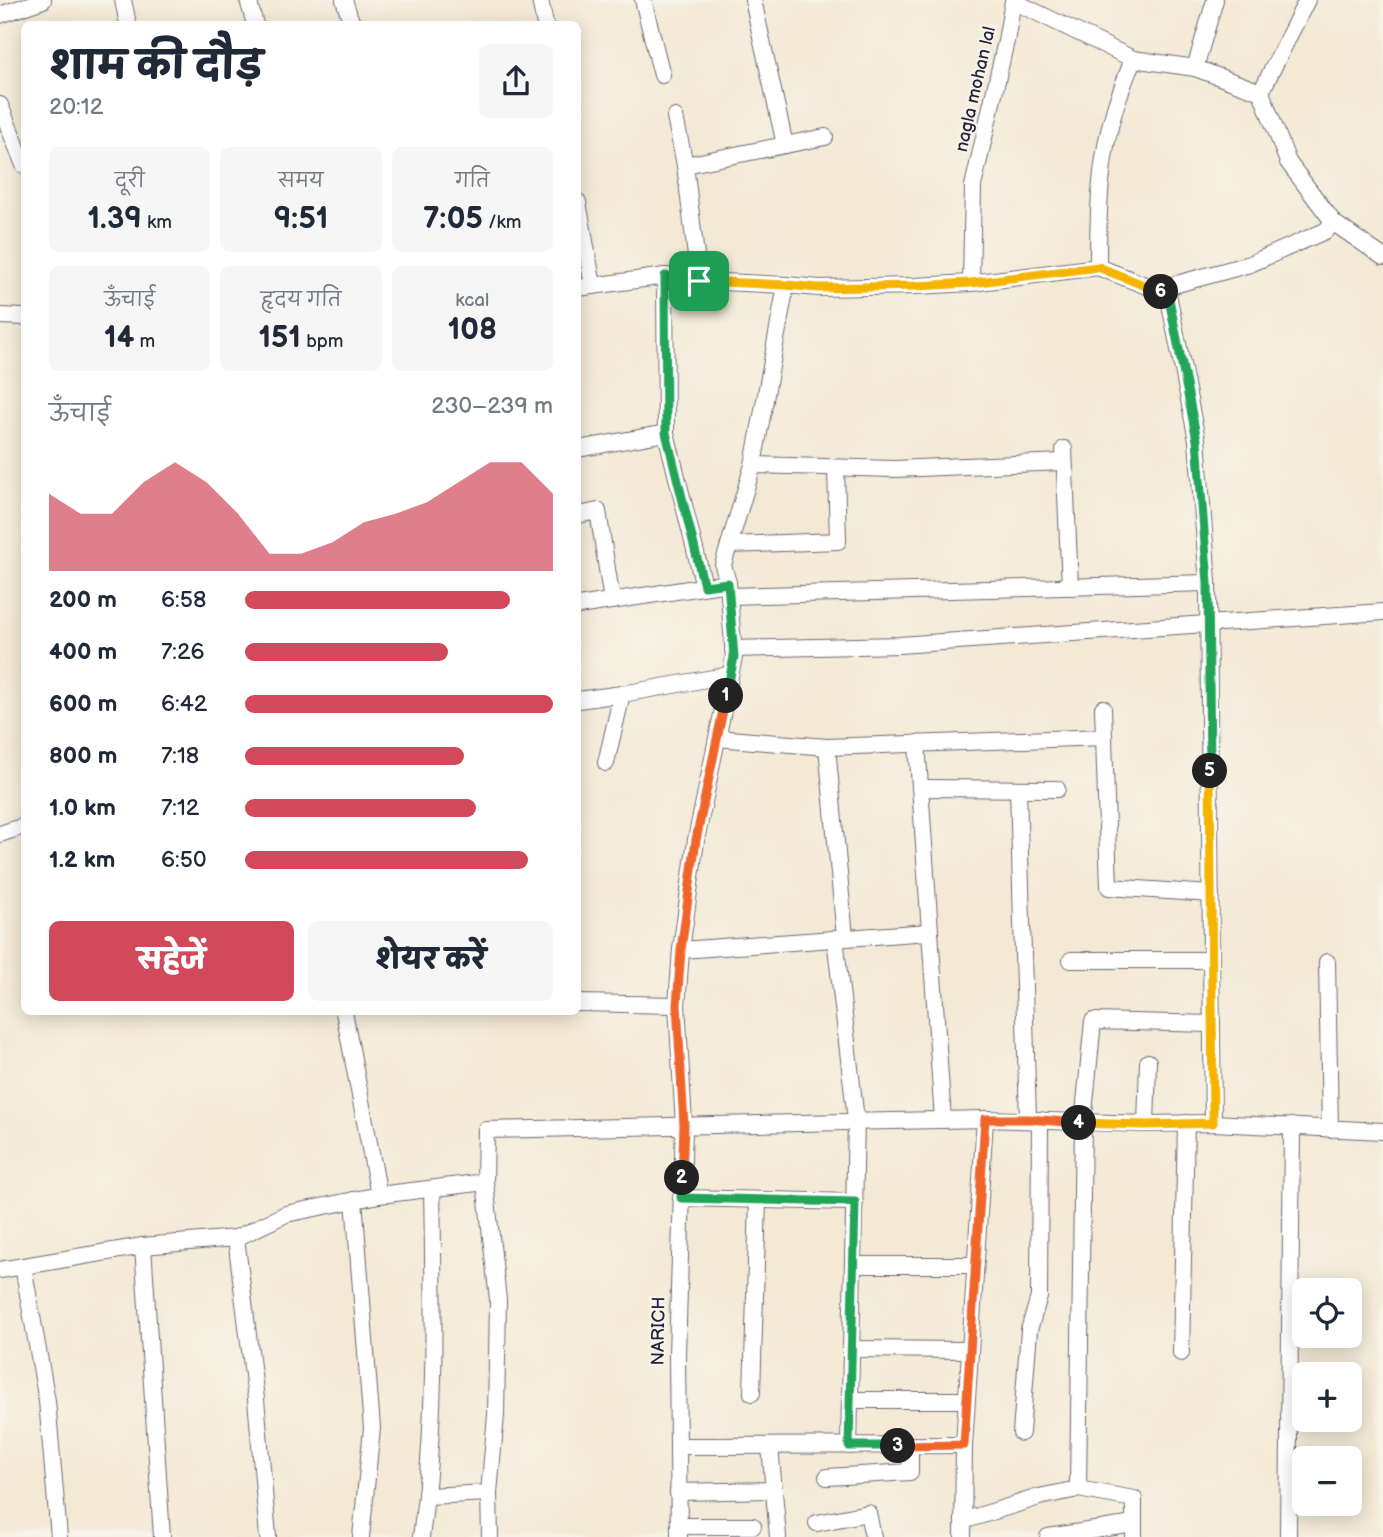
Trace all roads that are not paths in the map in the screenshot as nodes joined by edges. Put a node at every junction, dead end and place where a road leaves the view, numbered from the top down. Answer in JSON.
{"nodes":[{"id":1,"x":43,"y":0,"type":"edge"},
{"id":2,"x":123,"y":0,"type":"edge"},
{"id":3,"x":248,"y":0,"type":"edge"},
{"id":4,"x":344,"y":0,"type":"edge"},
{"id":5,"x":540,"y":0,"type":"edge"},
{"id":6,"x":643,"y":0,"type":"edge"},
{"id":7,"x":753,"y":0,"type":"edge"},
{"id":8,"x":1013,"y":0,"type":"edge"},
{"id":9,"x":1215,"y":0,"type":"edge"},
{"id":10,"x":1307,"y":0,"type":"edge"},
{"id":11,"x":0,"y":15,"type":"edge"},
{"id":12,"x":127,"y":21,"type":"edge"},
{"id":13,"x":254,"y":21,"type":"edge"},
{"id":14,"x":351,"y":21,"type":"edge"},
{"id":15,"x":544,"y":21,"type":"edge"},
{"id":16,"x":1133,"y":60,"type":"junction"},
{"id":17,"x":1195,"y":68,"type":"junction"},
{"id":18,"x":662,"y":75,"type":"dead end"},
{"id":19,"x":1261,"y":92,"type":"junction"},
{"id":20,"x":0,"y":105,"type":"edge"},
{"id":21,"x":675,"y":117,"type":"dead end"},
{"id":22,"x":825,"y":137,"type":"dead end"},
{"id":23,"x":785,"y":145,"type":"junction"},
{"id":24,"x":21,"y":158,"type":"edge"},
{"id":25,"x":685,"y":164,"type":"junction"},
{"id":26,"x":1334,"y":223,"type":"junction"},
{"id":27,"x":581,"y":238,"type":"edge"},
{"id":28,"x":1383,"y":257,"type":"edge"},
{"id":29,"x":1098,"y":267,"type":"junction"},
{"id":30,"x":665,"y":276,"type":"junction"},
{"id":31,"x":699,"y":281,"type":"junction"},
{"id":32,"x":971,"y":283,"type":"junction"},
{"id":33,"x":786,"y":285,"type":"junction"},
{"id":34,"x":585,"y":287,"type":"edge"},
{"id":35,"x":1155,"y":290,"type":"junction"},
{"id":36,"x":0,"y":316,"type":"edge"},
{"id":37,"x":21,"y":317,"type":"edge"},
{"id":38,"x":666,"y":433,"type":"junction"},
{"id":39,"x":581,"y":448,"type":"edge"},
{"id":40,"x":753,"y":465,"type":"junction"},
{"id":41,"x":836,"y":468,"type":"junction"},
{"id":42,"x":581,"y":515,"type":"edge"},
{"id":43,"x":729,"y":545,"type":"junction"},
{"id":44,"x":1208,"y":583,"type":"junction"},
{"id":45,"x":704,"y":586,"type":"junction"},
{"id":46,"x":1070,"y":587,"type":"junction"},
{"id":47,"x":729,"y":590,"type":"junction"},
{"id":48,"x":612,"y":601,"type":"junction"},
{"id":49,"x":581,"y":606,"type":"edge"},
{"id":50,"x":1383,"y":611,"type":"edge"},
{"id":51,"x":1207,"y":624,"type":"junction"},
{"id":52,"x":733,"y":649,"type":"junction"},
{"id":53,"x":730,"y":675,"type":"junction"},
{"id":54,"x":622,"y":694,"type":"junction"},
{"id":55,"x":581,"y":700,"type":"edge"},
{"id":56,"x":1102,"y":708,"type":"dead end"},
{"id":57,"x":1104,"y":737,"type":"junction"},
{"id":58,"x":717,"y":738,"type":"junction"},
{"id":59,"x":917,"y":743,"type":"junction"},
{"id":60,"x":827,"y":747,"type":"junction"},
{"id":61,"x":606,"y":763,"type":"dead end"},
{"id":62,"x":920,"y":788,"type":"junction"},
{"id":63,"x":1018,"y":789,"type":"junction"},
{"id":64,"x":1057,"y":789,"type":"dead end"},
{"id":65,"x":21,"y":827,"type":"edge"},
{"id":66,"x":0,"y":834,"type":"edge"},
{"id":67,"x":1211,"y":894,"type":"junction"},
{"id":68,"x":929,"y":932,"type":"junction"},
{"id":69,"x":840,"y":938,"type":"junction"},
{"id":70,"x":681,"y":950,"type":"junction"},
{"id":71,"x":1071,"y":960,"type":"dead end"},
{"id":72,"x":1211,"y":960,"type":"junction"},
{"id":73,"x":1327,"y":961,"type":"dead end"},
{"id":74,"x":581,"y":1003,"type":"edge"},
{"id":75,"x":677,"y":1005,"type":"junction"},
{"id":76,"x":345,"y":1015,"type":"edge"},
{"id":77,"x":1212,"y":1024,"type":"junction"},
{"id":78,"x":1148,"y":1062,"type":"dead end"},
{"id":79,"x":985,"y":1119,"type":"junction"},
{"id":80,"x":856,"y":1120,"type":"junction"},
{"id":81,"x":943,"y":1120,"type":"junction"},
{"id":82,"x":1034,"y":1120,"type":"junction"},
{"id":83,"x":1083,"y":1123,"type":"junction"},
{"id":84,"x":1186,"y":1123,"type":"junction"},
{"id":85,"x":1213,"y":1123,"type":"junction"},
{"id":86,"x":684,"y":1125,"type":"junction"},
{"id":87,"x":1146,"y":1125,"type":"junction"},
{"id":88,"x":1292,"y":1126,"type":"junction"},
{"id":89,"x":1330,"y":1129,"type":"junction"},
{"id":90,"x":1383,"y":1132,"type":"edge"},
{"id":91,"x":485,"y":1182,"type":"junction"},
{"id":92,"x":432,"y":1189,"type":"junction"},
{"id":93,"x":379,"y":1195,"type":"junction"},
{"id":94,"x":681,"y":1198,"type":"junction"},
{"id":95,"x":354,"y":1200,"type":"junction"},
{"id":96,"x":758,"y":1200,"type":"junction"},
{"id":97,"x":855,"y":1202,"type":"junction"},
{"id":98,"x":236,"y":1238,"type":"junction"},
{"id":99,"x":143,"y":1246,"type":"junction"},
{"id":100,"x":853,"y":1265,"type":"junction"},
{"id":101,"x":974,"y":1265,"type":"junction"},
{"id":102,"x":23,"y":1266,"type":"junction"},
{"id":103,"x":0,"y":1270,"type":"edge"},
{"id":104,"x":851,"y":1349,"type":"junction"},
{"id":105,"x":969,"y":1350,"type":"junction"},
{"id":106,"x":1181,"y":1353,"type":"dead end"},
{"id":107,"x":752,"y":1392,"type":"dead end"},
{"id":108,"x":850,"y":1399,"type":"junction"},
{"id":109,"x":966,"y":1400,"type":"junction"},
{"id":110,"x":1021,"y":1433,"type":"dead end"},
{"id":111,"x":964,"y":1445,"type":"junction"},
{"id":112,"x":678,"y":1446,"type":"junction"},
{"id":113,"x":770,"y":1446,"type":"junction"},
{"id":114,"x":849,"y":1446,"type":"junction"},
{"id":115,"x":910,"y":1446,"type":"junction"},
{"id":116,"x":827,"y":1478,"type":"dead end"},
{"id":117,"x":1078,"y":1489,"type":"junction"},
{"id":118,"x":774,"y":1490,"type":"junction"},
{"id":119,"x":678,"y":1492,"type":"junction"},
{"id":120,"x":489,"y":1493,"type":"junction"},
{"id":121,"x":427,"y":1496,"type":"junction"},
{"id":122,"x":817,"y":1523,"type":"dead end"},
{"id":123,"x":753,"y":1527,"type":"dead end"},
{"id":124,"x":963,"y":1529,"type":"edge"},
{"id":125,"x":1134,"y":1530,"type":"edge"},
{"id":126,"x":679,"y":1532,"type":"edge"},
{"id":127,"x":59,"y":1537,"type":"edge"},
{"id":128,"x":162,"y":1537,"type":"edge"},
{"id":129,"x":268,"y":1537,"type":"edge"},
{"id":130,"x":361,"y":1537,"type":"edge"},
{"id":131,"x":421,"y":1537,"type":"edge"},
{"id":132,"x":490,"y":1537,"type":"edge"},
{"id":133,"x":778,"y":1537,"type":"edge"},
{"id":134,"x":873,"y":1537,"type":"edge"},
{"id":135,"x":1048,"y":1537,"type":"edge"},
{"id":136,"x":1287,"y":1537,"type":"edge"}],
"edges":[{"from":1,"to":11,"type":"street"},
{"from":2,"to":12,"type":"street"},
{"from":3,"to":13,"type":"street"},
{"from":4,"to":14,"type":"street"},
{"from":5,"to":15,"type":"street"},
{"from":6,"to":18,"type":"street"},
{"from":7,"to":23,"type":"street"},
{"from":8,"to":16,"type":"street","name":"nagla mohan lal"},
{"from":8,"to":32,"type":"street","name":"nagla mohan lal"},
{"from":9,"to":17,"type":"street"},
{"from":10,"to":19,"type":"street"},
{"from":16,"to":17,"type":"street","name":"nagla mohan lal"},
{"from":16,"to":29,"type":"street"},
{"from":17,"to":19,"type":"street","name":"nagla mohan lal"},
{"from":19,"to":26,"type":"street"},
{"from":20,"to":24,"type":"street"},
{"from":21,"to":25,"type":"street"},
{"from":22,"to":23,"type":"street"},
{"from":23,"to":25,"type":"street"},
{"from":25,"to":31,"type":"street"},
{"from":26,"to":28,"type":"street"},
{"from":26,"to":35,"type":"street"},
{"from":27,"to":34,"type":"street"},
{"from":29,"to":32,"type":"street"},
{"from":29,"to":35,"type":"street"},
{"from":30,"to":31,"type":"street"},
{"from":30,"to":34,"type":"street"},
{"from":30,"to":38,"type":"street"},
{"from":31,"to":33,"type":"street"},
{"from":32,"to":33,"type":"street"},
{"from":33,"to":40,"type":"street","name":"NARICH"},
{"from":35,"to":44,"type":"street"},
{"from":36,"to":37,"type":"street"},
{"from":38,"to":39,"type":"street"},
{"from":38,"to":45,"type":"street"},
{"from":40,"to":41,"type":"street"},
{"from":40,"to":43,"type":"street","name":"NARICH"},
{"from":41,"to":43,"type":"street"},
{"from":41,"to":46,"type":"street"},
{"from":42,"to":48,"type":"street"},
{"from":43,"to":47,"type":"street","name":"NARICH"},
{"from":44,"to":46,"type":"street"},
{"from":44,"to":51,"type":"street"},
{"from":45,"to":47,"type":"street"},
{"from":45,"to":48,"type":"street"},
{"from":46,"to":47,"type":"street"},
{"from":47,"to":52,"type":"street","name":"NARICH"},
{"from":48,"to":49,"type":"street"},
{"from":50,"to":51,"type":"street"},
{"from":51,"to":52,"type":"street"},
{"from":51,"to":67,"type":"street"},
{"from":52,"to":53,"type":"street","name":"NARICH"},
{"from":53,"to":54,"type":"street"},
{"from":53,"to":58,"type":"street","name":"NARICH"},
{"from":54,"to":55,"type":"street"},
{"from":54,"to":61,"type":"street"},
{"from":56,"to":57,"type":"street"},
{"from":57,"to":59,"type":"street"},
{"from":57,"to":67,"type":"street"},
{"from":58,"to":60,"type":"street"},
{"from":58,"to":70,"type":"street","name":"NARICH"},
{"from":59,"to":60,"type":"street"},
{"from":59,"to":62,"type":"street"},
{"from":60,"to":69,"type":"street"},
{"from":62,"to":63,"type":"street"},
{"from":62,"to":68,"type":"street"},
{"from":63,"to":64,"type":"street"},
{"from":63,"to":82,"type":"street"},
{"from":65,"to":66,"type":"street"},
{"from":67,"to":72,"type":"street"},
{"from":68,"to":69,"type":"street"},
{"from":68,"to":81,"type":"street"},
{"from":69,"to":70,"type":"street"},
{"from":69,"to":80,"type":"street"},
{"from":70,"to":75,"type":"street","name":"NARICH"},
{"from":71,"to":72,"type":"street"},
{"from":72,"to":77,"type":"street"},
{"from":73,"to":89,"type":"street"},
{"from":74,"to":75,"type":"street"},
{"from":75,"to":86,"type":"street","name":"NARICH"},
{"from":76,"to":93,"type":"street"},
{"from":77,"to":83,"type":"street"},
{"from":77,"to":85,"type":"street"},
{"from":78,"to":87,"type":"street"},
{"from":79,"to":81,"type":"street"},
{"from":79,"to":82,"type":"street"},
{"from":79,"to":101,"type":"street"},
{"from":80,"to":81,"type":"street"},
{"from":80,"to":86,"type":"street"},
{"from":80,"to":97,"type":"street"},
{"from":82,"to":83,"type":"street"},
{"from":82,"to":110,"type":"street"},
{"from":83,"to":87,"type":"street"},
{"from":83,"to":117,"type":"street"},
{"from":84,"to":85,"type":"street"},
{"from":84,"to":87,"type":"street"},
{"from":84,"to":106,"type":"street"},
{"from":85,"to":88,"type":"street"},
{"from":86,"to":91,"type":"street"},
{"from":86,"to":94,"type":"street","name":"NARICH"},
{"from":88,"to":89,"type":"street"},
{"from":88,"to":136,"type":"street"},
{"from":89,"to":90,"type":"street"},
{"from":91,"to":92,"type":"street"},
{"from":91,"to":120,"type":"street"},
{"from":92,"to":93,"type":"street"},
{"from":92,"to":121,"type":"street"},
{"from":93,"to":95,"type":"street"},
{"from":94,"to":96,"type":"street"},
{"from":94,"to":112,"type":"street","name":"NARICH"},
{"from":95,"to":98,"type":"street"},
{"from":95,"to":130,"type":"street"},
{"from":96,"to":97,"type":"street"},
{"from":96,"to":107,"type":"street"},
{"from":97,"to":100,"type":"street"},
{"from":98,"to":99,"type":"street"},
{"from":98,"to":129,"type":"street"},
{"from":99,"to":102,"type":"street"},
{"from":99,"to":128,"type":"street"},
{"from":100,"to":101,"type":"street"},
{"from":100,"to":104,"type":"street"},
{"from":101,"to":105,"type":"street"},
{"from":102,"to":103,"type":"street"},
{"from":102,"to":127,"type":"street"},
{"from":104,"to":105,"type":"street"},
{"from":104,"to":108,"type":"street"},
{"from":105,"to":109,"type":"street"},
{"from":108,"to":109,"type":"street"},
{"from":108,"to":114,"type":"street"},
{"from":109,"to":111,"type":"street"},
{"from":111,"to":115,"type":"street"},
{"from":111,"to":124,"type":"street"},
{"from":112,"to":113,"type":"street"},
{"from":112,"to":119,"type":"street","name":"NARICH"},
{"from":113,"to":114,"type":"street"},
{"from":113,"to":118,"type":"street"},
{"from":114,"to":115,"type":"street"},
{"from":115,"to":116,"type":"street"},
{"from":117,"to":124,"type":"street"},
{"from":117,"to":125,"type":"street"},
{"from":118,"to":119,"type":"street"},
{"from":118,"to":133,"type":"street"},
{"from":119,"to":126,"type":"street","name":"NARICH"},
{"from":120,"to":121,"type":"street"},
{"from":120,"to":132,"type":"street"},
{"from":121,"to":131,"type":"street"},
{"from":122,"to":134,"type":"street"},
{"from":123,"to":126,"type":"street"},
{"from":125,"to":135,"type":"street"}]}
